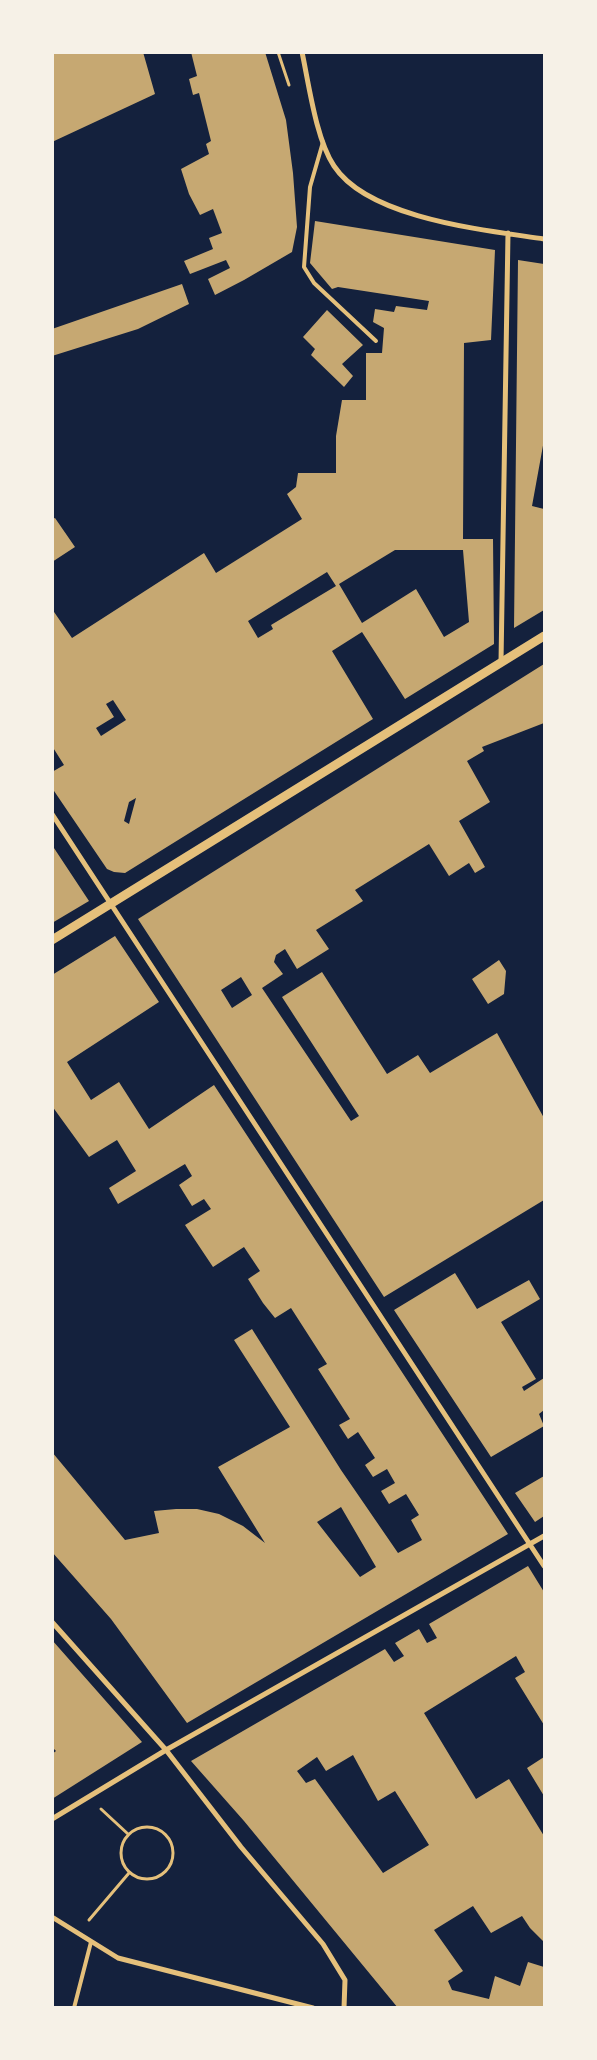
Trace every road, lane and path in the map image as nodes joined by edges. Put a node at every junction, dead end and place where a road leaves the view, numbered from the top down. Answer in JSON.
{"nodes":[{"id":1,"x":302,"y":52,"type":"edge"},
{"id":2,"x":323,"y":142,"type":"junction"},
{"id":3,"x":508,"y":234,"type":"junction"},
{"id":4,"x":544,"y":239,"type":"edge"},
{"id":5,"x":376,"y":341,"type":"dead end"},
{"id":6,"x":544,"y":636,"type":"edge"},
{"id":7,"x":501,"y":662,"type":"junction"},
{"id":8,"x":52,"y":814,"type":"edge"},
{"id":9,"x":111,"y":904,"type":"junction"},
{"id":10,"x":52,"y":940,"type":"edge"},
{"id":11,"x":544,"y":1536,"type":"edge"},
{"id":12,"x":529,"y":1545,"type":"junction"},
{"id":13,"x":544,"y":1566,"type":"edge"},
{"id":14,"x":52,"y":1622,"type":"edge"},
{"id":15,"x":166,"y":1750,"type":"junction"},
{"id":16,"x":101,"y":1809,"type":"dead end"},
{"id":17,"x":52,"y":1819,"type":"edge"},
{"id":18,"x":128,"y":1834,"type":"junction"},
{"id":19,"x":130,"y":1873,"type":"junction"},
{"id":20,"x":52,"y":1917,"type":"edge"},
{"id":21,"x":86,"y":1923,"type":"dead end"},
{"id":22,"x":91,"y":1942,"type":"junction"},
{"id":23,"x":74,"y":2008,"type":"edge"},
{"id":24,"x":313,"y":2008,"type":"edge"},
{"id":25,"x":344,"y":2008,"type":"edge"}],
"edges":[{"from":1,"to":2,"type":"street"},
{"from":2,"to":3,"type":"street"},
{"from":2,"to":5,"type":"lane"},
{"from":3,"to":4,"type":"street"},
{"from":3,"to":7,"type":"street"},
{"from":6,"to":7,"type":"street"},
{"from":7,"to":9,"type":"street"},
{"from":8,"to":9,"type":"street"},
{"from":9,"to":10,"type":"street"},
{"from":9,"to":12,"type":"street"},
{"from":11,"to":12,"type":"street"},
{"from":12,"to":13,"type":"street"},
{"from":12,"to":15,"type":"street"},
{"from":14,"to":15,"type":"street"},
{"from":15,"to":17,"type":"street"},
{"from":15,"to":25,"type":"street"},
{"from":16,"to":18,"type":"path"},
{"from":18,"to":19,"type":"path"},
{"from":18,"to":19,"type":"path"},
{"from":19,"to":21,"type":"path"},
{"from":20,"to":22,"type":"street"},
{"from":22,"to":23,"type":"lane"},
{"from":22,"to":24,"type":"street"}]}
